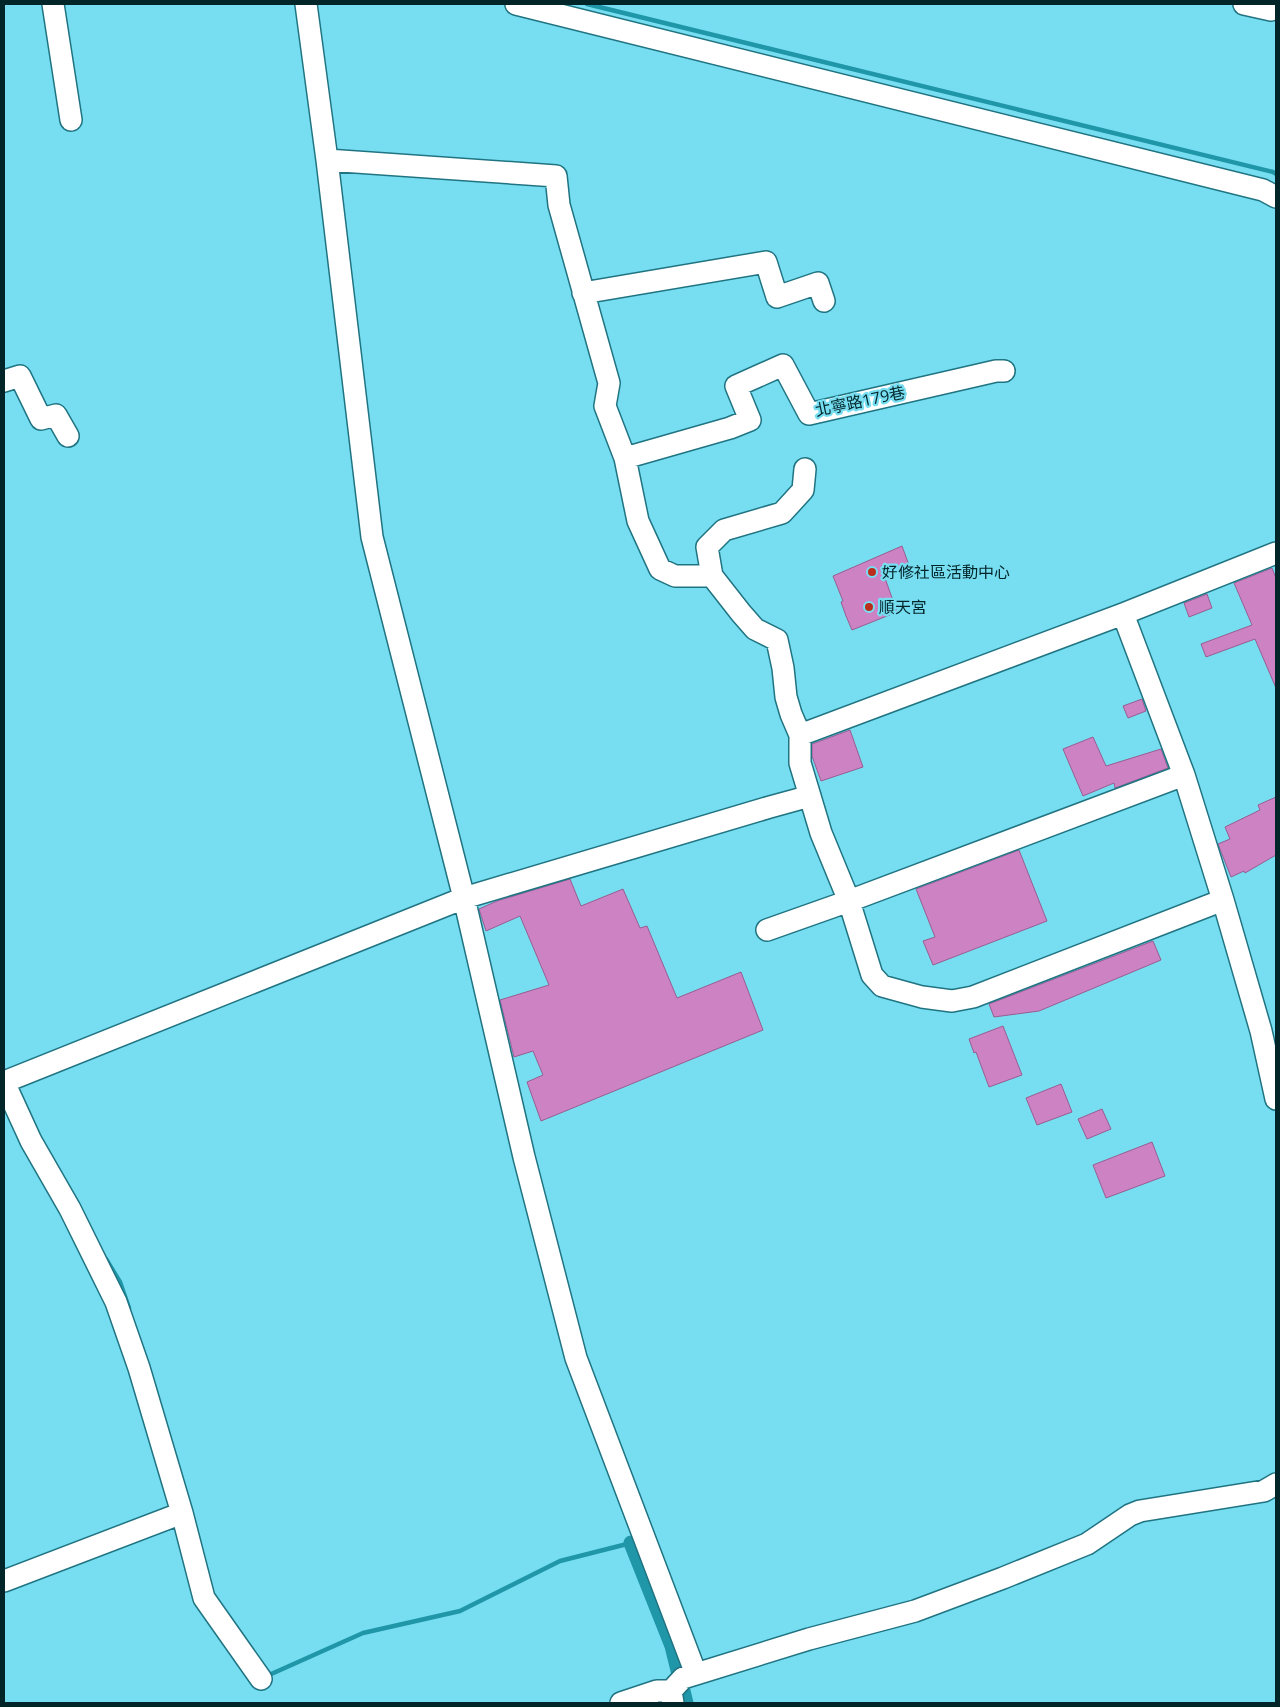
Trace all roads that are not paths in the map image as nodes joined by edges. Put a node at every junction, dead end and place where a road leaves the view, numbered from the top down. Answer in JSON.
{"nodes":[{"id":1,"x":53,"y":4,"type":"edge"},
{"id":2,"x":306,"y":4,"type":"edge"},
{"id":3,"x":516,"y":4,"type":"edge"},
{"id":4,"x":1244,"y":4,"type":"edge"},
{"id":5,"x":1276,"y":7,"type":"edge"},
{"id":6,"x":71,"y":120,"type":"dead end"},
{"id":7,"x":327,"y":160,"type":"junction"},
{"id":8,"x":1276,"y":197,"type":"edge"},
{"id":9,"x":583,"y":293,"type":"junction"},
{"id":10,"x":824,"y":301,"type":"dead end"},
{"id":11,"x":1004,"y":371,"type":"dead end"},
{"id":12,"x":4,"y":381,"type":"edge"},
{"id":13,"x":68,"y":436,"type":"dead end"},
{"id":14,"x":625,"y":458,"type":"junction"},
{"id":15,"x":805,"y":469,"type":"dead end"},
{"id":16,"x":1276,"y":553,"type":"edge"},
{"id":17,"x":712,"y":576,"type":"junction"},
{"id":18,"x":1123,"y":614,"type":"junction"},
{"id":19,"x":800,"y":735,"type":"junction"},
{"id":20,"x":1184,"y":775,"type":"junction"},
{"id":21,"x":810,"y":796,"type":"junction"},
{"id":22,"x":464,"y":898,"type":"junction"},
{"id":23,"x":1224,"y":900,"type":"junction"},
{"id":24,"x":849,"y":901,"type":"junction"},
{"id":25,"x":766,"y":930,"type":"dead end"},
{"id":26,"x":4,"y":1082,"type":"edge"},
{"id":27,"x":1276,"y":1099,"type":"edge"},
{"id":28,"x":1276,"y":1484,"type":"edge"},
{"id":29,"x":182,"y":1513,"type":"junction"},
{"id":30,"x":4,"y":1581,"type":"edge"},
{"id":31,"x":261,"y":1679,"type":"dead end"},
{"id":32,"x":680,"y":1687,"type":"edge"},
{"id":33,"x":621,"y":1703,"type":"edge"}],
"edges":[{"from":1,"to":6,"type":"street"},
{"from":2,"to":7,"type":"street"},
{"from":3,"to":8,"type":"street"},
{"from":4,"to":5,"type":"street"},
{"from":7,"to":9,"type":"street"},
{"from":7,"to":22,"type":"street"},
{"from":9,"to":10,"type":"street"},
{"from":9,"to":14,"type":"street"},
{"from":11,"to":14,"type":"street","name":"北寧路179巷"},
{"from":12,"to":13,"type":"street"},
{"from":14,"to":17,"type":"street"},
{"from":15,"to":17,"type":"street"},
{"from":16,"to":18,"type":"street"},
{"from":17,"to":19,"type":"street"},
{"from":18,"to":19,"type":"street"},
{"from":18,"to":20,"type":"street"},
{"from":19,"to":21,"type":"street"},
{"from":20,"to":23,"type":"street"},
{"from":20,"to":24,"type":"street"},
{"from":21,"to":22,"type":"street"},
{"from":21,"to":24,"type":"street"},
{"from":22,"to":26,"type":"street"},
{"from":22,"to":32,"type":"street"},
{"from":23,"to":24,"type":"street"},
{"from":23,"to":27,"type":"street"},
{"from":24,"to":25,"type":"street"},
{"from":26,"to":29,"type":"street"},
{"from":28,"to":32,"type":"street"},
{"from":29,"to":30,"type":"street"},
{"from":29,"to":31,"type":"street"},
{"from":32,"to":33,"type":"street"}]}
